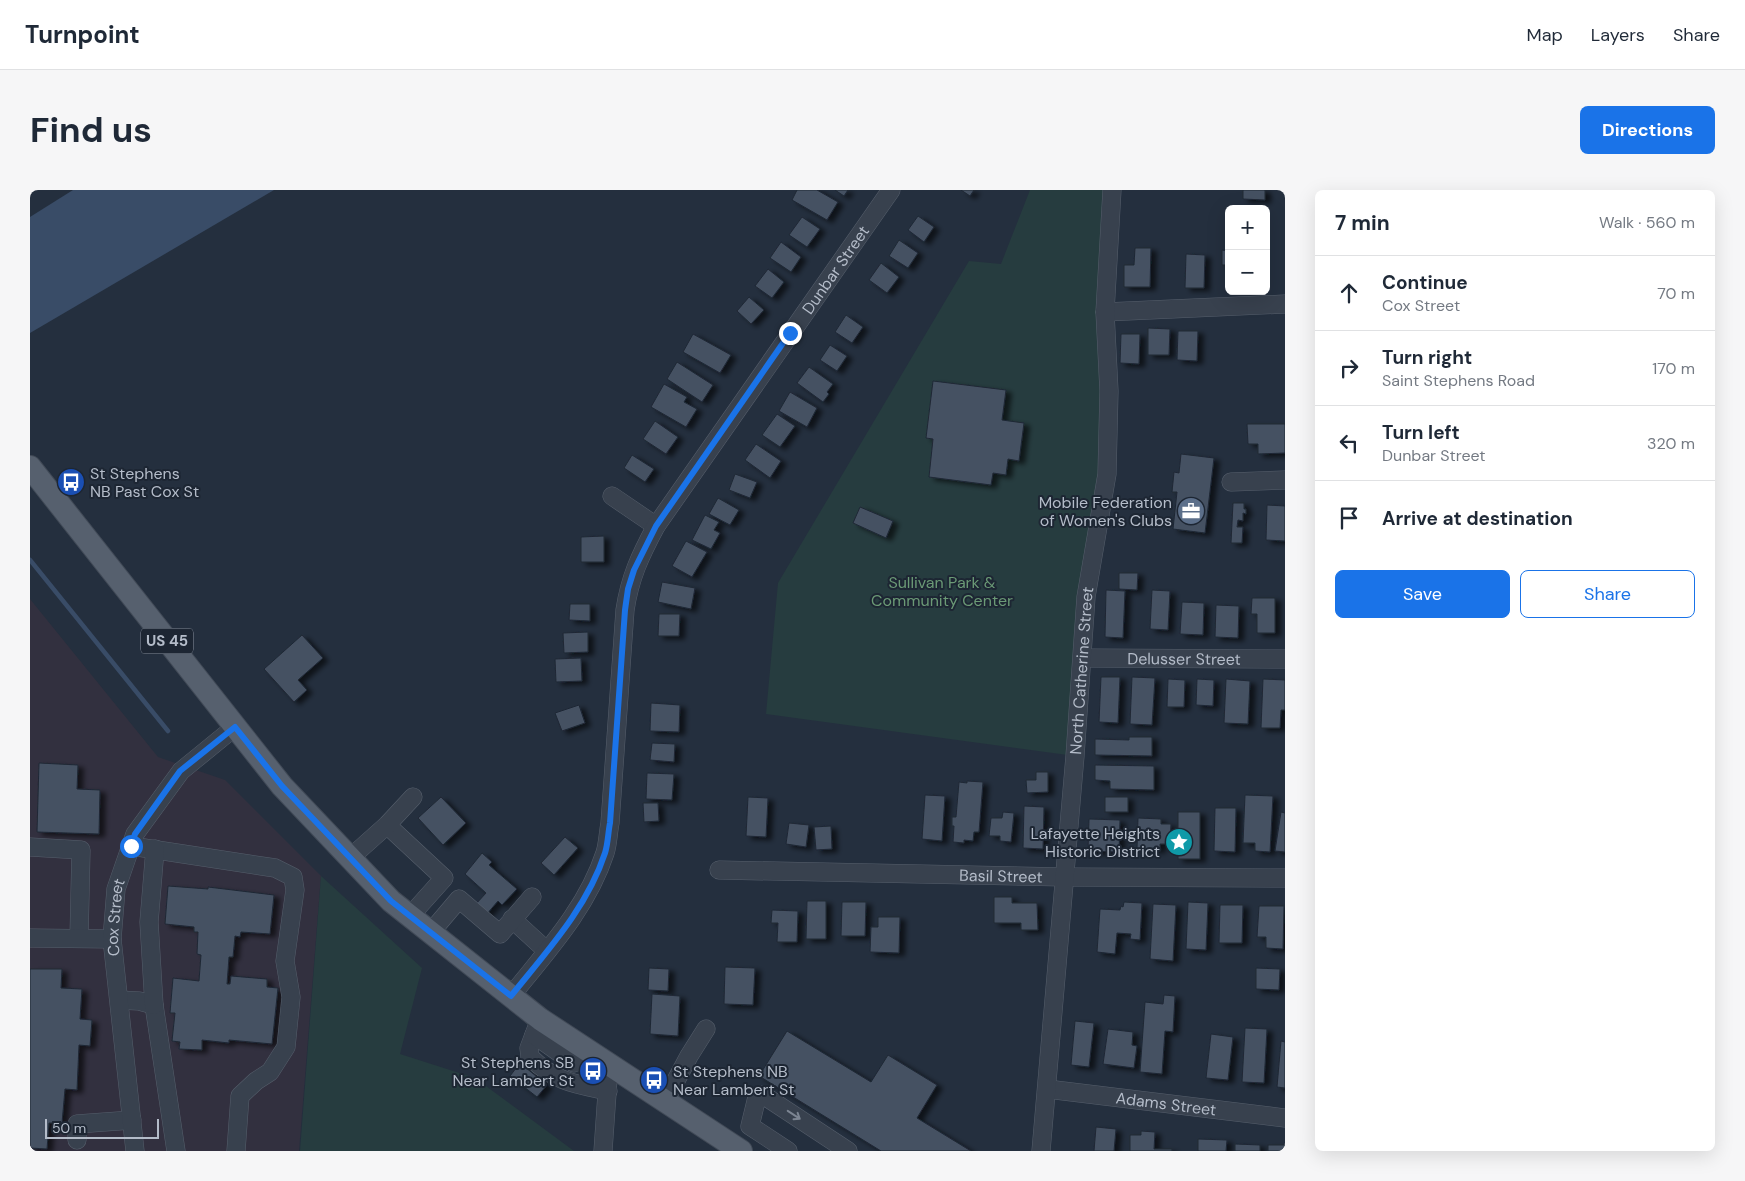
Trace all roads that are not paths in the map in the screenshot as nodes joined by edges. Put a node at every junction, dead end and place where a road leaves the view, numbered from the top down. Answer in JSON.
{"nodes":[{"id":1,"x":892,"y":190,"type":"edge"},
{"id":2,"x":1112,"y":190,"type":"edge"},
{"id":3,"x":1285,"y":304,"type":"edge"},
{"id":4,"x":1105,"y":312,"type":"junction"},
{"id":5,"x":30,"y":467,"type":"edge"},
{"id":6,"x":1285,"y":480,"type":"edge"},
{"id":7,"x":1231,"y":482,"type":"dead end"},
{"id":8,"x":612,"y":496,"type":"dead end"},
{"id":9,"x":656,"y":526,"type":"junction"},
{"id":10,"x":1083,"y":658,"type":"junction"},
{"id":11,"x":1285,"y":659,"type":"edge"},
{"id":12,"x":235,"y":727,"type":"junction"},
{"id":13,"x":412,"y":797,"type":"dead end"},
{"id":14,"x":387,"y":824,"type":"junction"},
{"id":15,"x":131,"y":846,"type":"junction"},
{"id":16,"x":30,"y":847,"type":"edge"},
{"id":17,"x":155,"y":849,"type":"junction"},
{"id":18,"x":350,"y":858,"type":"junction"},
{"id":19,"x":719,"y":870,"type":"dead end"},
{"id":20,"x":1065,"y":877,"type":"junction"},
{"id":21,"x":1285,"y":878,"type":"edge"},
{"id":22,"x":532,"y":897,"type":"dead end"},
{"id":23,"x":410,"y":916,"type":"junction"},
{"id":24,"x":512,"y":919,"type":"junction"},
{"id":25,"x":431,"y":932,"type":"junction"},
{"id":26,"x":30,"y":938,"type":"edge"},
{"id":27,"x":79,"y":938,"type":"junction"},
{"id":28,"x":112,"y":939,"type":"junction"},
{"id":29,"x":547,"y":951,"type":"junction"},
{"id":30,"x":511,"y":996,"type":"junction"},
{"id":31,"x":119,"y":1000,"type":"junction"},
{"id":32,"x":154,"y":1005,"type":"junction"},
{"id":33,"x":537,"y":1027,"type":"junction"},
{"id":34,"x":706,"y":1029,"type":"dead end"},
{"id":35,"x":578,"y":1055,"type":"junction"},
{"id":36,"x":609,"y":1065,"type":"junction"},
{"id":37,"x":570,"y":1083,"type":"junction"},
{"id":38,"x":1047,"y":1089,"type":"junction"},
{"id":39,"x":608,"y":1091,"type":"junction"},
{"id":40,"x":665,"y":1101,"type":"junction"},
{"id":41,"x":1285,"y":1118,"type":"edge"},
{"id":42,"x":132,"y":1120,"type":"junction"},
{"id":43,"x":750,"y":1126,"type":"junction"},
{"id":44,"x":77,"y":1140,"type":"dead end"},
{"id":45,"x":135,"y":1151,"type":"edge"},
{"id":46,"x":176,"y":1151,"type":"edge"},
{"id":47,"x":236,"y":1151,"type":"edge"},
{"id":48,"x":603,"y":1151,"type":"edge"},
{"id":49,"x":741,"y":1151,"type":"edge"},
{"id":50,"x":788,"y":1151,"type":"edge"},
{"id":51,"x":848,"y":1151,"type":"edge"},
{"id":52,"x":1042,"y":1151,"type":"edge"}],
"edges":[{"from":1,"to":9,"type":"street","name":"Dunbar Street"},
{"from":2,"to":4,"type":"street","name":"North Catherine Street"},
{"from":3,"to":4,"type":"street"},
{"from":4,"to":10,"type":"street","name":"North Catherine Street"},
{"from":5,"to":12,"type":"main road","number":"US 45"},
{"from":6,"to":7,"type":"street"},
{"from":8,"to":9,"type":"street"},
{"from":9,"to":29,"type":"street","name":"Dunbar Street"},
{"from":10,"to":11,"type":"street","name":"Delusser Street"},
{"from":10,"to":20,"type":"street","name":"North Catherine Street"},
{"from":12,"to":15,"type":"street","name":"Cox Street"},
{"from":12,"to":18,"type":"main road","number":"US 45"},
{"from":13,"to":14,"type":"street"},
{"from":14,"to":18,"type":"street"},
{"from":14,"to":23,"type":"street"},
{"from":15,"to":17,"type":"street"},
{"from":15,"to":28,"type":"street","name":"Cox Street"},
{"from":16,"to":27,"type":"street"},
{"from":17,"to":32,"type":"street"},
{"from":17,"to":47,"type":"street"},
{"from":18,"to":23,"type":"main road","number":"US 45"},
{"from":19,"to":20,"type":"street","name":"Basil Street"},
{"from":20,"to":21,"type":"street","name":"Basil Street"},
{"from":20,"to":38,"type":"street","name":"North Catherine Street"},
{"from":22,"to":24,"type":"street"},
{"from":23,"to":25,"type":"main road","number":"US 45"},
{"from":24,"to":25,"type":"street"},
{"from":24,"to":29,"type":"street"},
{"from":25,"to":30,"type":"main road","number":"US 45"},
{"from":26,"to":27,"type":"street"},
{"from":27,"to":28,"type":"street"},
{"from":28,"to":31,"type":"street","name":"Cox Street"},
{"from":29,"to":30,"type":"street","name":"Dunbar Street"},
{"from":30,"to":33,"type":"main road","number":"US 45"},
{"from":31,"to":32,"type":"street"},
{"from":31,"to":42,"type":"street","name":"Cox Street"},
{"from":32,"to":46,"type":"street"},
{"from":33,"to":35,"type":"main road","number":"US 45"},
{"from":33,"to":37,"type":"street"},
{"from":34,"to":40,"type":"street"},
{"from":35,"to":36,"type":"main road","number":"US 45"},
{"from":35,"to":37,"type":"street"},
{"from":36,"to":39,"type":"street"},
{"from":36,"to":40,"type":"main road","number":"US 45"},
{"from":37,"to":39,"type":"street"},
{"from":38,"to":41,"type":"street","name":"Adams Street"},
{"from":38,"to":52,"type":"street","name":"North Catherine Street"},
{"from":39,"to":48,"type":"street"},
{"from":40,"to":49,"type":"main road","number":"US 45"},
{"from":42,"to":44,"type":"street"},
{"from":42,"to":45,"type":"street","name":"Cox Street"},
{"from":43,"to":49,"type":"street"},
{"from":43,"to":50,"type":"street"},
{"from":43,"to":51,"type":"street","one_way":true}]}
